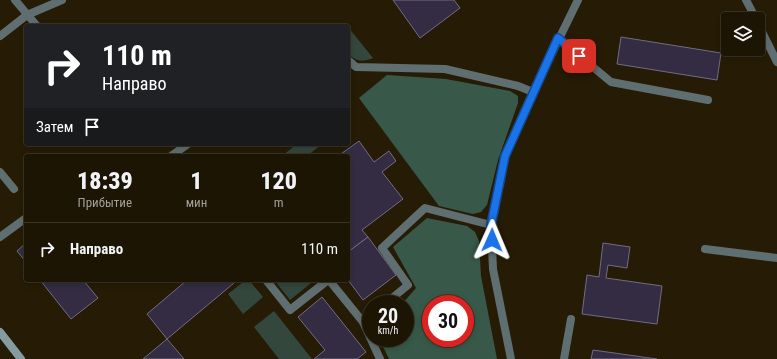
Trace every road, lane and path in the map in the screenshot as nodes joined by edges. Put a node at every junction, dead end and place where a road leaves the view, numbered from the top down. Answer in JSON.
{"nodes":[{"id":1,"x":15,"y":0,"type":"edge"},
{"id":2,"x":62,"y":0,"type":"edge"},
{"id":3,"x":578,"y":0,"type":"edge"},
{"id":4,"x":746,"y":0,"type":"edge"},
{"id":5,"x":752,"y":12,"type":"edge"},
{"id":6,"x":27,"y":15,"type":"junction"},
{"id":7,"x":35,"y":24,"type":"edge"},
{"id":8,"x":0,"y":36,"type":"edge"},
{"id":9,"x":558,"y":38,"type":"junction"},
{"id":10,"x":765,"y":38,"type":"edge"},
{"id":11,"x":350,"y":62,"type":"edge"},
{"id":12,"x":777,"y":62,"type":"edge"},
{"id":13,"x":533,"y":92,"type":"junction"},
{"id":14,"x":708,"y":100,"type":"dead end"},
{"id":15,"x":185,"y":146,"type":"edge"},
{"id":16,"x":174,"y":154,"type":"edge"},
{"id":17,"x":0,"y":172,"type":"edge"},
{"id":18,"x":14,"y":189,"type":"dead end"},
{"id":19,"x":24,"y":219,"type":"edge"},
{"id":20,"x":491,"y":225,"type":"junction"},
{"id":21,"x":0,"y":237,"type":"edge"},
{"id":22,"x":705,"y":250,"type":"dead end"},
{"id":23,"x":777,"y":258,"type":"edge"},
{"id":24,"x":268,"y":282,"type":"edge"},
{"id":25,"x":325,"y":282,"type":"edge"},
{"id":26,"x":330,"y":282,"type":"edge"},
{"id":27,"x":396,"y":295,"type":"edge"},
{"id":28,"x":571,"y":319,"type":"dead end"},
{"id":29,"x":362,"y":321,"type":"edge"},
{"id":30,"x":0,"y":332,"type":"edge"},
{"id":31,"x":374,"y":347,"type":"edge"},
{"id":32,"x":22,"y":359,"type":"edge"},
{"id":33,"x":380,"y":359,"type":"edge"},
{"id":34,"x":511,"y":359,"type":"edge"},
{"id":35,"x":564,"y":359,"type":"edge"}],
"edges":[{"from":1,"to":6,"type":"street"},
{"from":2,"to":6,"type":"street"},
{"from":3,"to":9,"type":"street"},
{"from":4,"to":5,"type":"street"},
{"from":6,"to":7,"type":"street"},
{"from":6,"to":8,"type":"street"},
{"from":9,"to":13,"type":"street"},
{"from":9,"to":14,"type":"street"},
{"from":10,"to":12,"type":"street"},
{"from":11,"to":13,"type":"street"},
{"from":13,"to":20,"type":"street"},
{"from":15,"to":16,"type":"street"},
{"from":17,"to":18,"type":"street"},
{"from":19,"to":21,"type":"street"},
{"from":20,"to":27,"type":"street"},
{"from":20,"to":34,"type":"street"},
{"from":22,"to":23,"type":"street"},
{"from":24,"to":25,"type":"street"},
{"from":26,"to":29,"type":"street"},
{"from":28,"to":35,"type":"street"},
{"from":30,"to":32,"type":"street"},
{"from":31,"to":33,"type":"street"}]}
